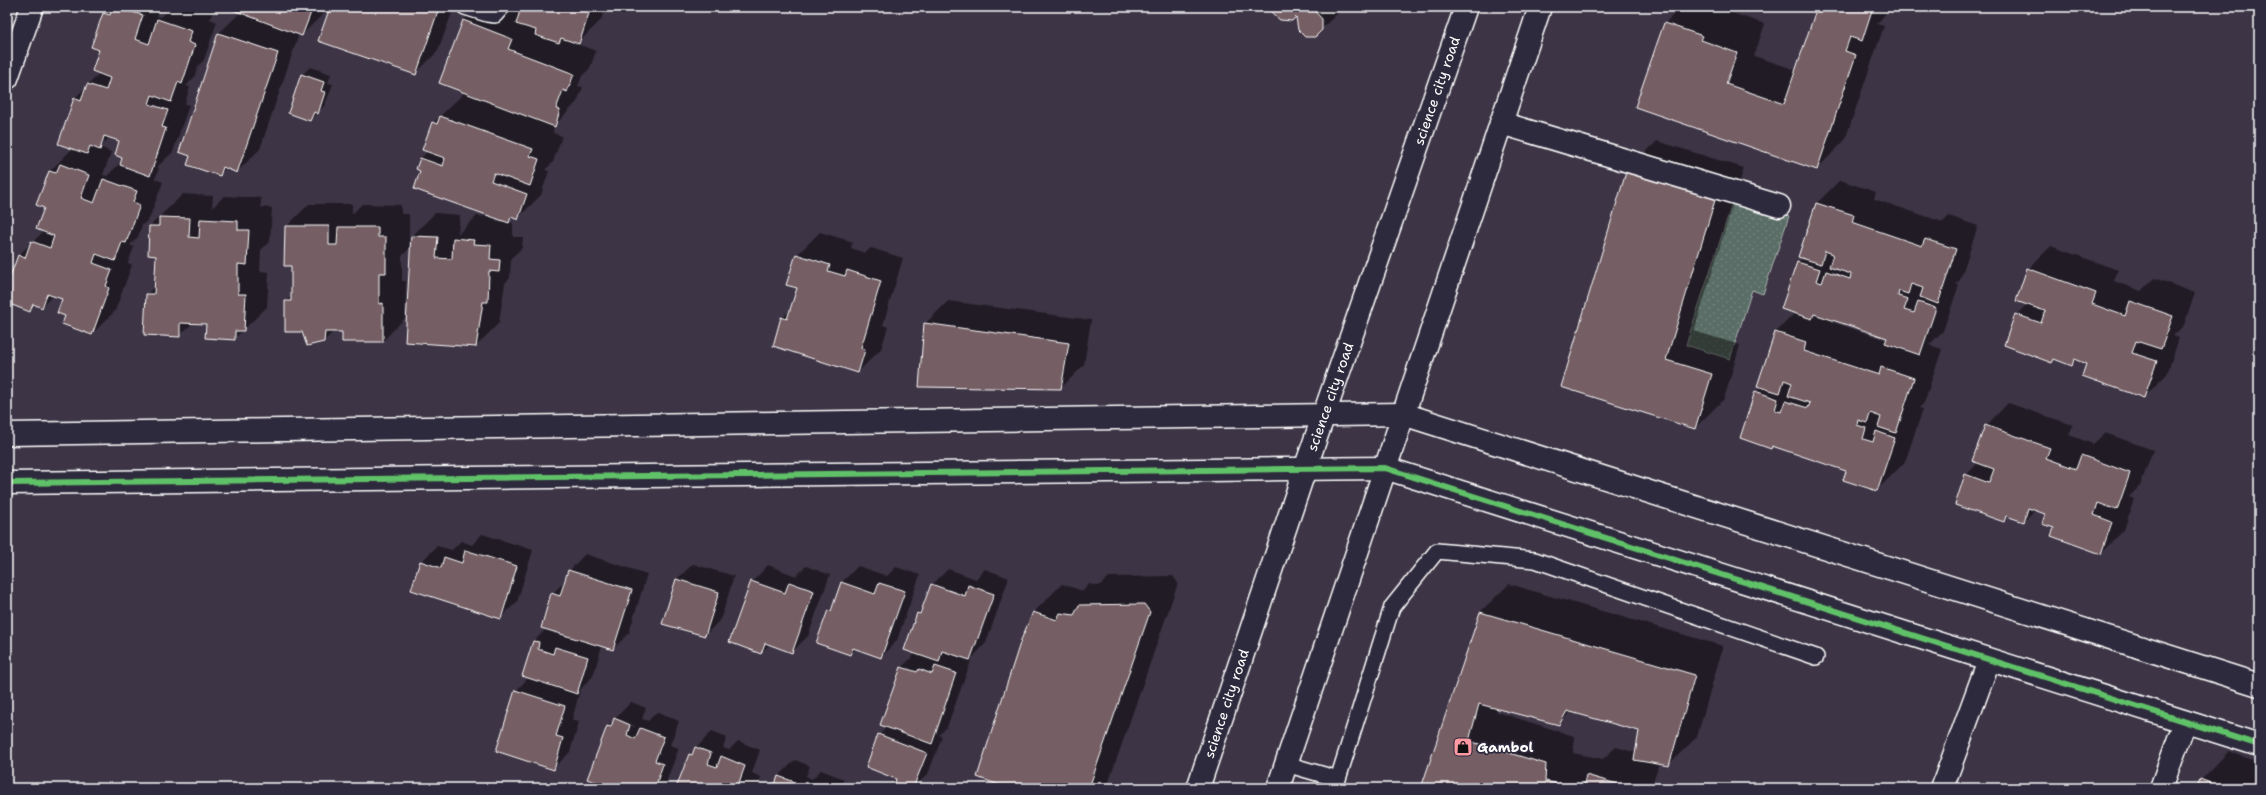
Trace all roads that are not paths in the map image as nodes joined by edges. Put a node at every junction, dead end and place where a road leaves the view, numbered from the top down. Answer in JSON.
{"nodes":[{"id":1,"x":32,"y":7,"type":"edge"},
{"id":2,"x":465,"y":7,"type":"edge"},
{"id":3,"x":502,"y":7,"type":"edge"},
{"id":4,"x":1466,"y":7,"type":"edge"},
{"id":5,"x":1540,"y":7,"type":"edge"},
{"id":6,"x":7,"y":78,"type":"edge"},
{"id":7,"x":1501,"y":123,"type":"junction"},
{"id":8,"x":1779,"y":206,"type":"dead end"},
{"id":9,"x":1403,"y":414,"type":"junction"},
{"id":10,"x":1324,"y":415,"type":"junction"},
{"id":11,"x":7,"y":434,"type":"edge"},
{"id":12,"x":1385,"y":468,"type":"junction"},
{"id":13,"x":1305,"y":469,"type":"junction"},
{"id":14,"x":7,"y":482,"type":"edge"},
{"id":15,"x":1816,"y":657,"type":"dead end"},
{"id":16,"x":1989,"y":660,"type":"junction"},
{"id":17,"x":2259,"y":685,"type":"edge"},
{"id":18,"x":2185,"y":722,"type":"junction"},
{"id":19,"x":2259,"y":745,"type":"edge"},
{"id":20,"x":1286,"y":764,"type":"junction"},
{"id":21,"x":1198,"y":788,"type":"edge"},
{"id":22,"x":1278,"y":788,"type":"edge"},
{"id":23,"x":1942,"y":788,"type":"edge"},
{"id":24,"x":2161,"y":788,"type":"edge"}],
"edges":[{"from":1,"to":6,"type":"street"},
{"from":2,"to":3,"type":"lane"},
{"from":4,"to":10,"type":"street","name":"science city road"},
{"from":5,"to":7,"type":"street"},
{"from":7,"to":8,"type":"street"},
{"from":7,"to":9,"type":"street"},
{"from":9,"to":10,"type":"street"},
{"from":9,"to":12,"type":"street"},
{"from":9,"to":17,"type":"street"},
{"from":10,"to":11,"type":"street"},
{"from":10,"to":13,"type":"street","name":"science city road"},
{"from":12,"to":13,"type":"street"},
{"from":12,"to":16,"type":"street"},
{"from":12,"to":20,"type":"street"},
{"from":13,"to":14,"type":"street"},
{"from":13,"to":21,"type":"street","name":"science city road"},
{"from":15,"to":20,"type":"lane"},
{"from":16,"to":18,"type":"street"},
{"from":16,"to":23,"type":"street"},
{"from":18,"to":19,"type":"street"},
{"from":18,"to":24,"type":"street"},
{"from":20,"to":22,"type":"street"}]}
